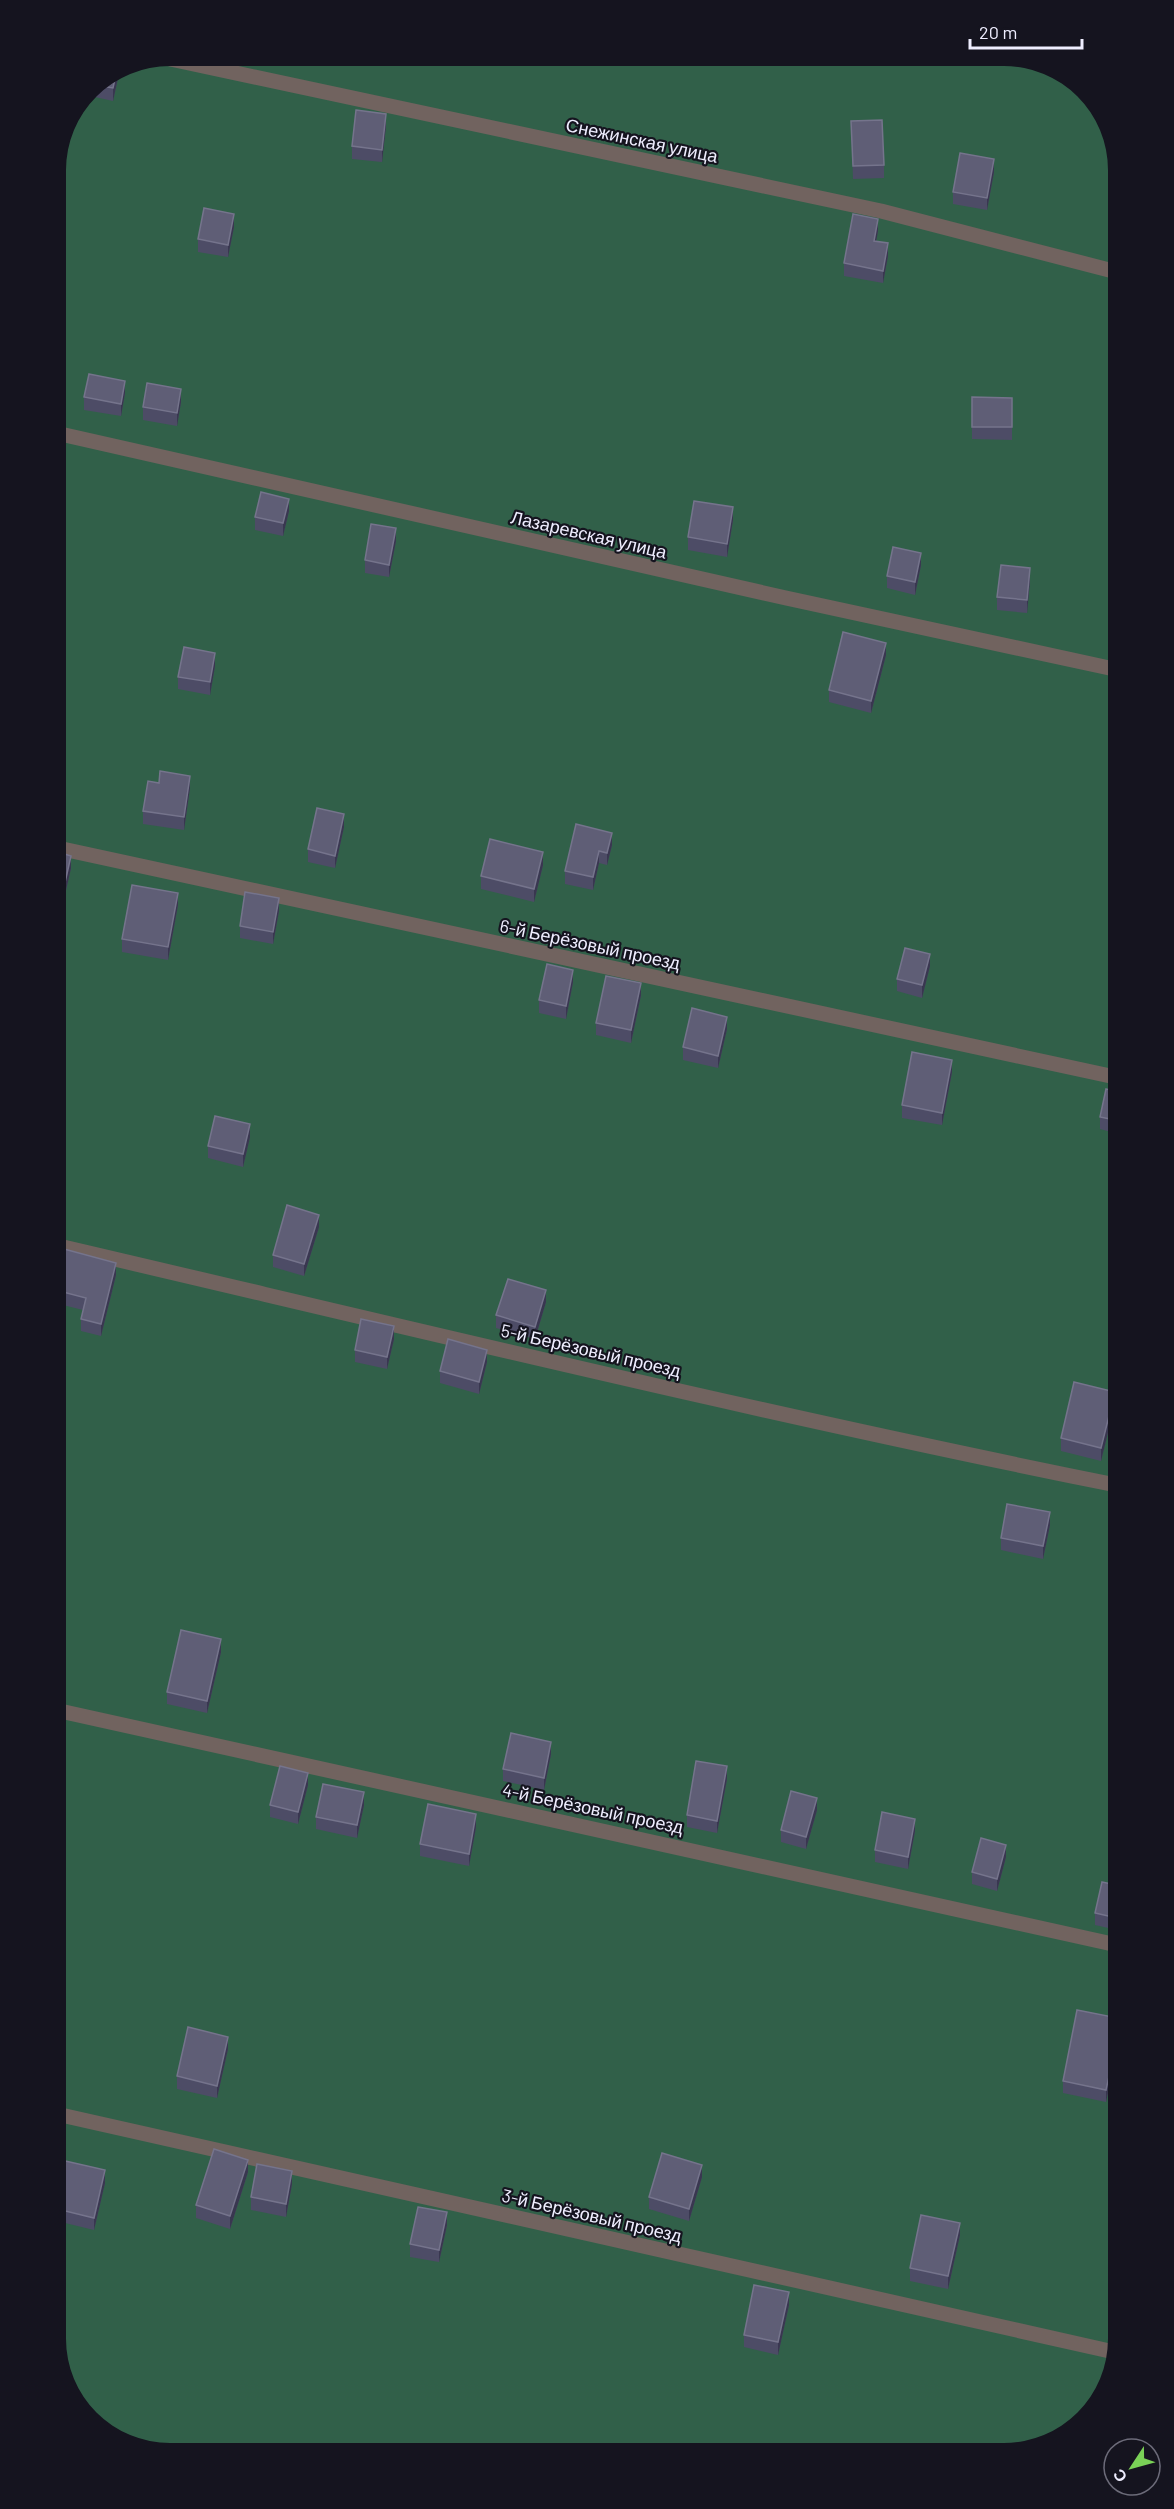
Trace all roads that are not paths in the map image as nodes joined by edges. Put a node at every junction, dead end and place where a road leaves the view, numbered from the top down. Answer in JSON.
{"nodes":[{"id":1,"x":203,"y":66,"type":"edge"},
{"id":2,"x":1108,"y":270,"type":"edge"},
{"id":3,"x":66,"y":435,"type":"edge"},
{"id":4,"x":1108,"y":668,"type":"edge"},
{"id":5,"x":66,"y":850,"type":"edge"},
{"id":6,"x":1108,"y":1075,"type":"edge"},
{"id":7,"x":66,"y":1248,"type":"edge"},
{"id":8,"x":1108,"y":1483,"type":"edge"},
{"id":9,"x":66,"y":1712,"type":"edge"},
{"id":10,"x":1108,"y":1943,"type":"edge"},
{"id":11,"x":66,"y":2116,"type":"edge"},
{"id":12,"x":1107,"y":2350,"type":"edge"}],
"edges":[{"from":1,"to":2,"type":"lane","name":"Снежинская улица"},
{"from":3,"to":4,"type":"lane","name":"Лазаревская улица"},
{"from":5,"to":6,"type":"lane","name":"6-й Берёзовый проезд"},
{"from":7,"to":8,"type":"lane","name":"5-й Берёзовый проезд"},
{"from":9,"to":10,"type":"lane","name":"4-й Берёзовый проезд"},
{"from":11,"to":12,"type":"lane","name":"3-й Берёзовый проезд"}]}
